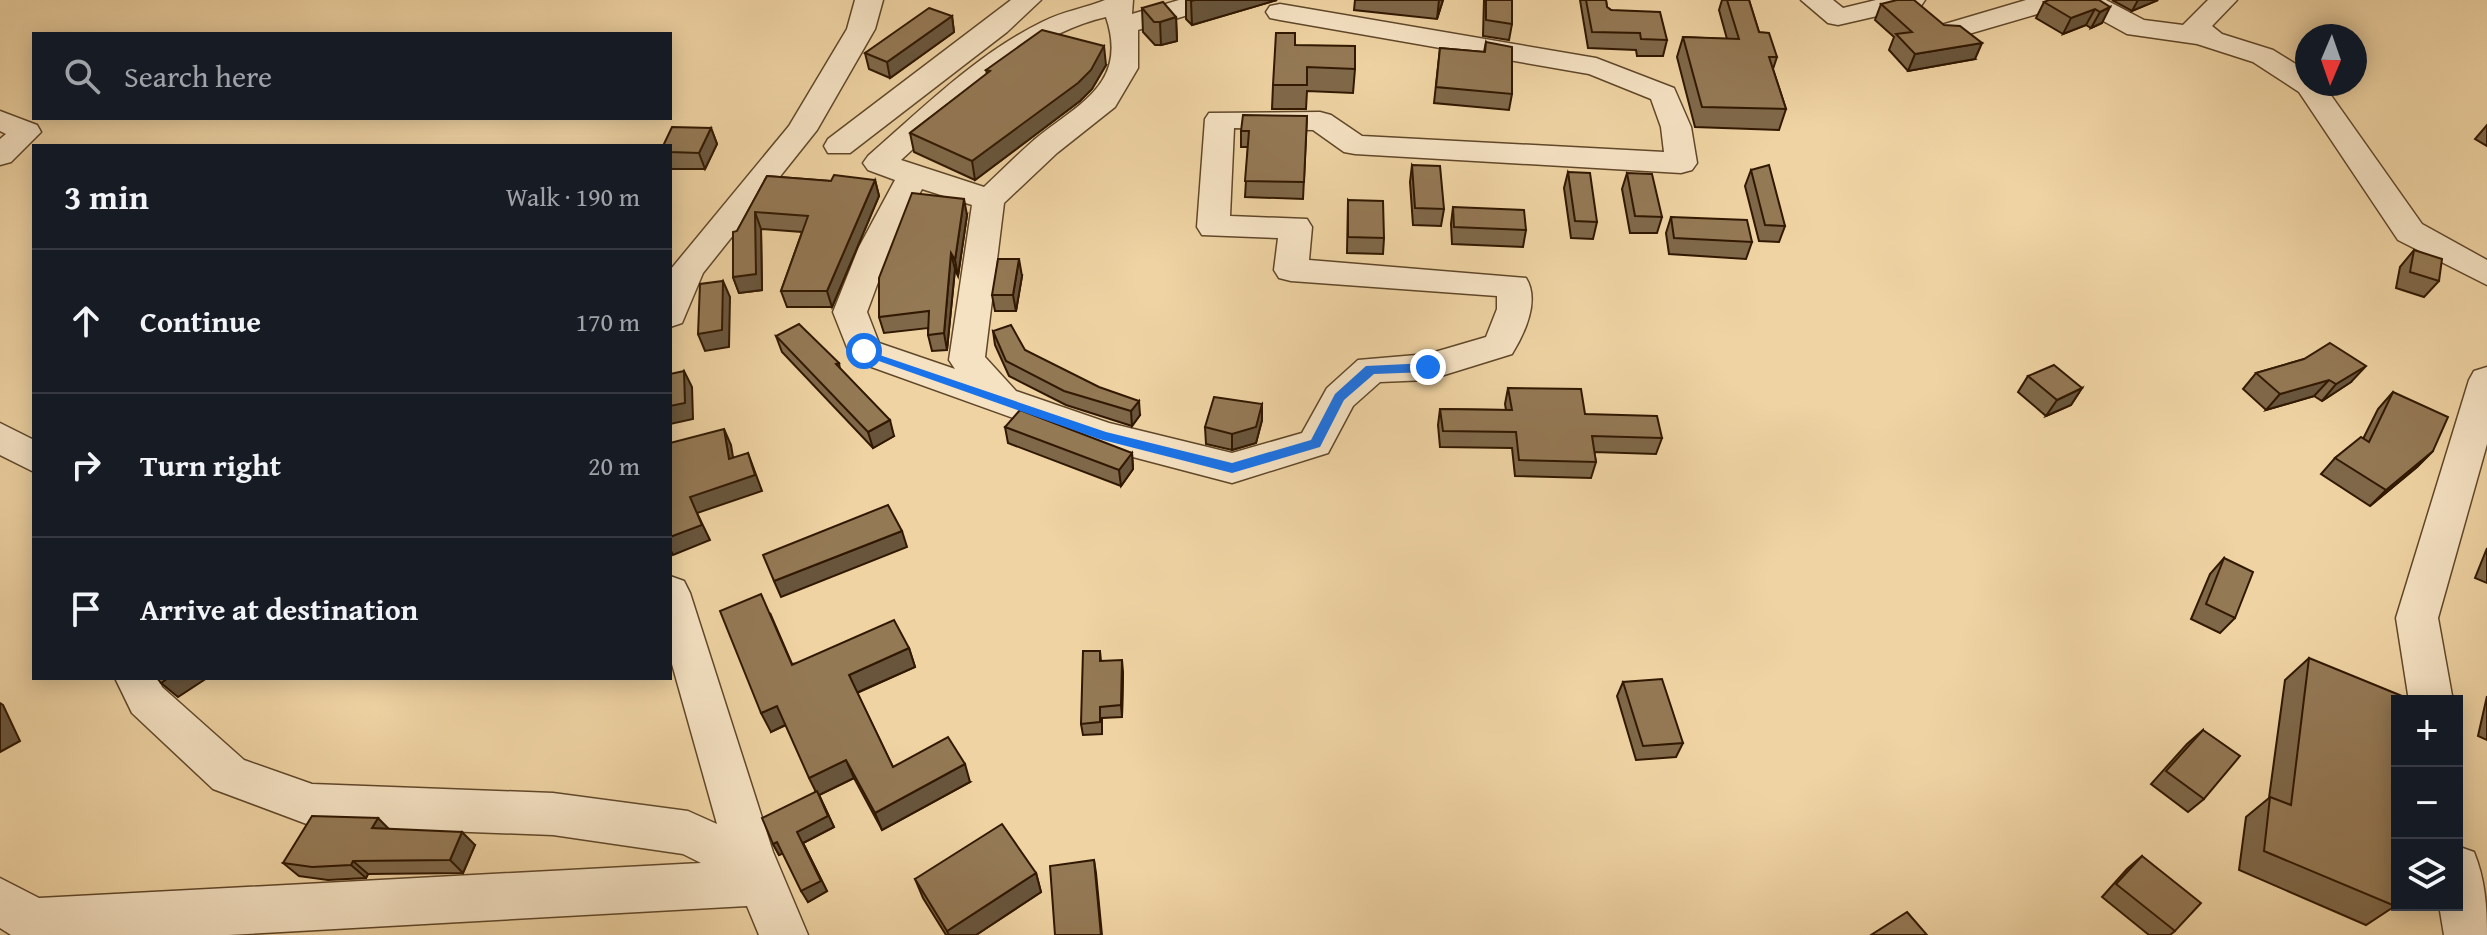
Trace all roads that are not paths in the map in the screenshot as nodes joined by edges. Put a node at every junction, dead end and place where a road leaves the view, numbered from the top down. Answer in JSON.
{"nodes":[{"id":1,"x":869,"y":0,"type":"edge"},
{"id":2,"x":1027,"y":0,"type":"edge"},
{"id":3,"x":1208,"y":0,"type":"edge"},
{"id":4,"x":1815,"y":0,"type":"edge"},
{"id":5,"x":1911,"y":0,"type":"edge"},
{"id":6,"x":2055,"y":0,"type":"edge"},
{"id":7,"x":2086,"y":0,"type":"edge"},
{"id":8,"x":2223,"y":0,"type":"edge"},
{"id":9,"x":1119,"y":11,"type":"edge"},
{"id":10,"x":1280,"y":12,"type":"dead end"},
{"id":11,"x":1948,"y":32,"type":"edge"},
{"id":12,"x":2214,"y":41,"type":"junction"},
{"id":13,"x":0,"y":120,"type":"edge"},
{"id":14,"x":802,"y":130,"type":"junction"},
{"id":15,"x":839,"y":146,"type":"junction"},
{"id":16,"x":0,"y":155,"type":"edge"},
{"id":17,"x":879,"y":163,"type":"junction"},
{"id":18,"x":912,"y":177,"type":"junction"},
{"id":19,"x":989,"y":200,"type":"junction"},
{"id":20,"x":2487,"y":274,"type":"edge"},
{"id":21,"x":672,"y":310,"type":"edge"},
{"id":22,"x":2487,"y":380,"type":"edge"},
{"id":23,"x":1003,"y":400,"type":"junction"},
{"id":24,"x":0,"y":437,"type":"edge"},
{"id":25,"x":32,"y":457,"type":"edge"},
{"id":26,"x":672,"y":598,"type":"edge"},
{"id":27,"x":137,"y":680,"type":"edge"},
{"id":28,"x":2430,"y":695,"type":"edge"},
{"id":29,"x":755,"y":874,"type":"junction"},
{"id":30,"x":0,"y":901,"type":"edge"},
{"id":31,"x":2463,"y":905,"type":"edge"},
{"id":32,"x":784,"y":935,"type":"edge"},
{"id":33,"x":2468,"y":935,"type":"edge"}],
"edges":[{"from":1,"to":14,"type":"street"},
{"from":2,"to":15,"type":"street"},
{"from":3,"to":9,"type":"street"},
{"from":4,"to":5,"type":"street"},
{"from":6,"to":11,"type":"street"},
{"from":7,"to":12,"type":"street"},
{"from":8,"to":12,"type":"street"},
{"from":9,"to":17,"type":"street"},
{"from":9,"to":19,"type":"street"},
{"from":10,"to":23,"type":"street"},
{"from":12,"to":20,"type":"street"},
{"from":13,"to":16,"type":"street"},
{"from":14,"to":15,"type":"street"},
{"from":14,"to":21,"type":"street"},
{"from":15,"to":17,"type":"street"},
{"from":17,"to":18,"type":"street"},
{"from":18,"to":19,"type":"street"},
{"from":18,"to":23,"type":"street"},
{"from":19,"to":23,"type":"street"},
{"from":22,"to":28,"type":"street"},
{"from":24,"to":25,"type":"street"},
{"from":26,"to":29,"type":"street"},
{"from":27,"to":29,"type":"street"},
{"from":29,"to":30,"type":"street"},
{"from":29,"to":32,"type":"street"},
{"from":31,"to":33,"type":"street"}]}
